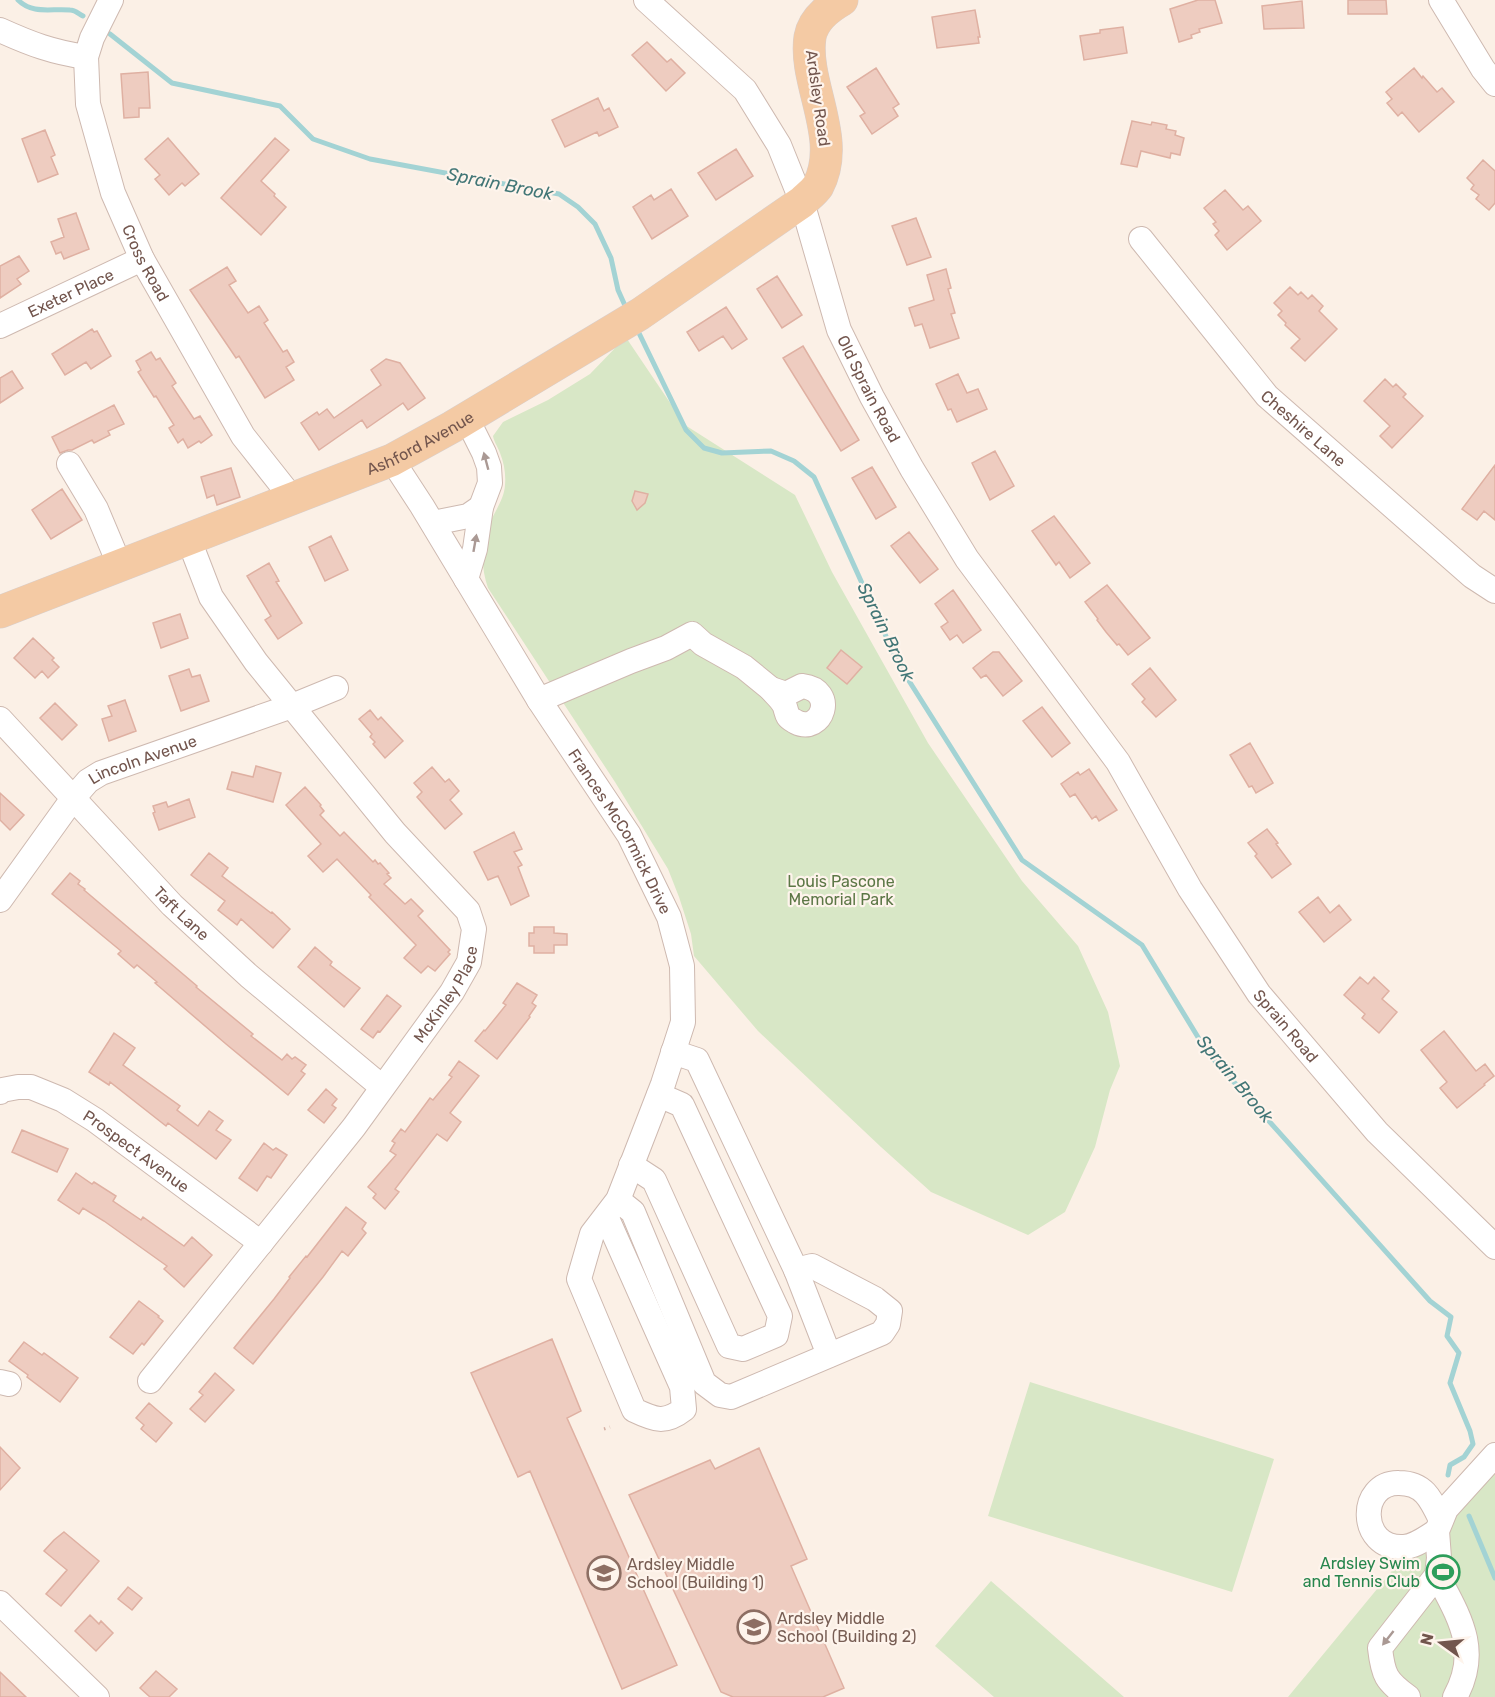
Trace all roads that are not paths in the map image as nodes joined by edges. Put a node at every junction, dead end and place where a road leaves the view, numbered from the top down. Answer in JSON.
{"nodes":[{"id":1,"x":111,"y":0,"type":"edge"},
{"id":2,"x":646,"y":0,"type":"edge"},
{"id":3,"x":842,"y":0,"type":"edge"},
{"id":4,"x":1441,"y":0,"type":"edge"},
{"id":5,"x":0,"y":30,"type":"edge"},
{"id":6,"x":86,"y":57,"type":"junction"},
{"id":7,"x":1495,"y":84,"type":"edge"},
{"id":8,"x":802,"y":202,"type":"junction"},
{"id":9,"x":1141,"y":239,"type":"dead end"},
{"id":10,"x":142,"y":259,"type":"junction"},
{"id":11,"x":0,"y":326,"type":"edge"},
{"id":12,"x":466,"y":417,"type":"junction"},
{"id":13,"x":392,"y":460,"type":"junction"},
{"id":14,"x":69,"y":464,"type":"dead end"},
{"id":15,"x":292,"y":498,"type":"junction"},
{"id":16,"x":481,"y":507,"type":"junction"},
{"id":17,"x":433,"y":523,"type":"junction"},
{"id":18,"x":189,"y":540,"type":"junction"},
{"id":19,"x":120,"y":566,"type":"junction"},
{"id":20,"x":466,"y":579,"type":"junction"},
{"id":21,"x":1495,"y":591,"type":"edge"},
{"id":22,"x":0,"y":612,"type":"edge"},
{"id":23,"x":336,"y":688,"type":"dead end"},
{"id":24,"x":771,"y":688,"type":"dead end"},
{"id":25,"x":539,"y":700,"type":"junction"},
{"id":26,"x":292,"y":706,"type":"junction"},
{"id":27,"x":0,"y":718,"type":"edge"},
{"id":28,"x":1123,"y":771,"type":"joint"},
{"id":29,"x":74,"y":797,"type":"junction"},
{"id":30,"x":0,"y":900,"type":"edge"},
{"id":31,"x":673,"y":1052,"type":"junction"},
{"id":32,"x":382,"y":1087,"type":"junction"},
{"id":33,"x":0,"y":1092,"type":"edge"},
{"id":34,"x":659,"y":1095,"type":"junction"},
{"id":35,"x":631,"y":1165,"type":"junction"},
{"id":36,"x":605,"y":1217,"type":"junction"},
{"id":37,"x":261,"y":1243,"type":"junction"},
{"id":38,"x":1495,"y":1247,"type":"edge"},
{"id":39,"x":796,"y":1270,"type":"junction"},
{"id":40,"x":757,"y":1343,"type":"junction"},
{"id":41,"x":829,"y":1355,"type":"junction"},
{"id":42,"x":772,"y":1379,"type":"junction"},
{"id":43,"x":150,"y":1381,"type":"dead end"},
{"id":44,"x":1495,"y":1455,"type":"edge"},
{"id":45,"x":1437,"y":1575,"type":"junction"},
{"id":46,"x":0,"y":1603,"type":"edge"},
{"id":47,"x":97,"y":1697,"type":"edge"},
{"id":48,"x":1408,"y":1697,"type":"edge"},
{"id":49,"x":1455,"y":1697,"type":"edge"}],
"edges":[{"from":1,"to":6,"type":"street","name":"Cross Road"},
{"from":2,"to":8,"type":"street","name":"Old Sprain Road"},
{"from":3,"to":8,"type":"main road","name":"Ardsley Road"},
{"from":4,"to":7,"type":"street"},
{"from":5,"to":6,"type":"street"},
{"from":6,"to":10,"type":"street","name":"Cross Road"},
{"from":8,"to":12,"type":"main road","name":"Ashford Avenue"},
{"from":8,"to":28,"type":"street","name":"Old Sprain Road"},
{"from":9,"to":21,"type":"street","name":"Cheshire Lane"},
{"from":10,"to":11,"type":"street","name":"Exeter Place"},
{"from":10,"to":15,"type":"street","name":"Cross Road"},
{"from":12,"to":13,"type":"main road","name":"Ashford Avenue"},
{"from":16,"to":12,"type":"street","one_way":true},
{"from":13,"to":15,"type":"main road","name":"Ashford Avenue"},
{"from":13,"to":17,"type":"street","name":"Frances McCormick Drive"},
{"from":14,"to":19,"type":"street"},
{"from":15,"to":18,"type":"main road","name":"Ashford Avenue"},
{"from":16,"to":17,"type":"street"},
{"from":20,"to":16,"type":"street","one_way":true},
{"from":17,"to":20,"type":"street","name":"Frances McCormick Drive"},
{"from":18,"to":19,"type":"main road","name":"Ashford Avenue"},
{"from":18,"to":26,"type":"street","name":"McKinley Place"},
{"from":19,"to":22,"type":"main road","name":"Ashford Avenue"},
{"from":20,"to":25,"type":"street","name":"Frances McCormick Drive"},
{"from":23,"to":26,"type":"street","name":"Lincoln Avenue"},
{"from":24,"to":25,"type":"street"},
{"from":25,"to":31,"type":"street","name":"Frances McCormick Drive"},
{"from":26,"to":29,"type":"street","name":"Lincoln Avenue"},
{"from":26,"to":32,"type":"street","name":"McKinley Place"},
{"from":27,"to":29,"type":"street","name":"Taft Lane"},
{"from":28,"to":38,"type":"street","name":"Sprain Road"},
{"from":29,"to":30,"type":"street","name":"Lincoln Avenue"},
{"from":29,"to":32,"type":"street","name":"Taft Lane"},
{"from":31,"to":34,"type":"street","name":"Frances McCormick Drive"},
{"from":31,"to":39,"type":"street"},
{"from":32,"to":37,"type":"street","name":"McKinley Place"},
{"from":33,"to":37,"type":"street","name":"Prospect Avenue"},
{"from":34,"to":35,"type":"street","name":"Frances McCormick Drive"},
{"from":34,"to":40,"type":"street"},
{"from":35,"to":36,"type":"street","name":"Frances McCormick Drive"},
{"from":35,"to":40,"type":"street"},
{"from":36,"to":36,"type":"street","name":"Frances McCormick Drive"},
{"from":36,"to":42,"type":"street"},
{"from":37,"to":43,"type":"street","name":"McKinley Place"},
{"from":39,"to":41,"type":"street"},
{"from":39,"to":41,"type":"street"},
{"from":40,"to":42,"type":"street"},
{"from":41,"to":42,"type":"street"},
{"from":44,"to":45,"type":"street"},
{"from":45,"to":48,"type":"street","one_way":true},
{"from":45,"to":49,"type":"street"},
{"from":46,"to":47,"type":"street"}]}
